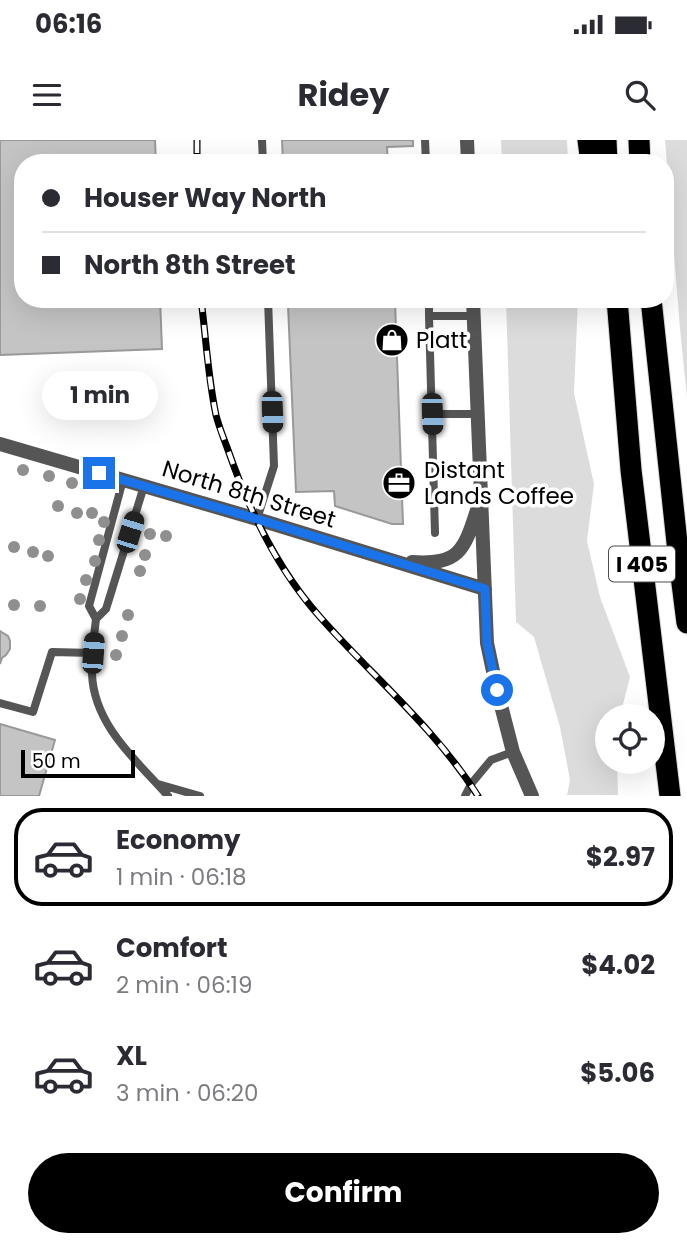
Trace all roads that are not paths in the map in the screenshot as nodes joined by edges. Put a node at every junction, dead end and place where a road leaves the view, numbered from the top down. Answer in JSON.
{"nodes":[{"id":1,"x":268,"y":308,"type":"edge"},
{"id":2,"x":429,"y":308,"type":"edge"},
{"id":3,"x":474,"y":308,"type":"edge"},
{"id":4,"x":616,"y":308,"type":"edge"},
{"id":5,"x":652,"y":308,"type":"edge"},
{"id":6,"x":429,"y":316,"type":"junction"},
{"id":7,"x":474,"y":316,"type":"junction"},
{"id":8,"x":432,"y":414,"type":"junction"},
{"id":9,"x":478,"y":414,"type":"junction"},
{"id":10,"x":0,"y":444,"type":"edge"},
{"id":11,"x":123,"y":480,"type":"junction"},
{"id":12,"x":144,"y":486,"type":"junction"},
{"id":13,"x":481,"y":499,"type":"junction"},
{"id":14,"x":257,"y":519,"type":"junction"},
{"id":15,"x":435,"y":533,"type":"dead end"},
{"id":16,"x":393,"y":561,"type":"junction"},
{"id":17,"x":485,"y":589,"type":"junction"},
{"id":18,"x":96,"y":620,"type":"junction"},
{"id":19,"x":687,"y":623,"type":"edge"},
{"id":20,"x":93,"y":653,"type":"junction"},
{"id":21,"x":0,"y":703,"type":"edge"},
{"id":22,"x":513,"y":752,"type":"junction"},
{"id":23,"x":158,"y":784,"type":"junction"},
{"id":24,"x":471,"y":784,"type":"junction"},
{"id":25,"x":169,"y":796,"type":"edge"},
{"id":26,"x":200,"y":796,"type":"edge"},
{"id":27,"x":465,"y":796,"type":"edge"},
{"id":28,"x":472,"y":796,"type":"edge"},
{"id":29,"x":532,"y":796,"type":"edge"},
{"id":30,"x":670,"y":796,"type":"edge"}],
"edges":[{"from":1,"to":14,"type":"lane"},
{"from":2,"to":6,"type":"lane"},
{"from":3,"to":7,"type":"street"},
{"from":4,"to":30,"type":"highway","number":"I 405"},
{"from":5,"to":19,"type":"highway","number":"I 405"},
{"from":6,"to":7,"type":"lane"},
{"from":6,"to":8,"type":"lane"},
{"from":7,"to":9,"type":"street"},
{"from":8,"to":9,"type":"lane"},
{"from":8,"to":15,"type":"lane"},
{"from":9,"to":13,"type":"street"},
{"from":10,"to":11,"type":"street","name":"North 8th Street"},
{"from":11,"to":12,"type":"street","name":"North 8th Street"},
{"from":11,"to":18,"type":"lane"},
{"from":12,"to":14,"type":"street","name":"North 8th Street"},
{"from":12,"to":18,"type":"lane"},
{"from":13,"to":16,"type":"street"},
{"from":13,"to":17,"type":"street"},
{"from":14,"to":16,"type":"street","name":"North 8th Street"},
{"from":16,"to":17,"type":"street","name":"North 8th Street"},
{"from":17,"to":22,"type":"street"},
{"from":18,"to":20,"type":"lane"},
{"from":20,"to":21,"type":"lane"},
{"from":20,"to":23,"type":"lane"},
{"from":22,"to":24,"type":"lane"},
{"from":22,"to":29,"type":"street"},
{"from":23,"to":25,"type":"lane"},
{"from":23,"to":26,"type":"lane"},
{"from":24,"to":27,"type":"lane"},
{"from":24,"to":28,"type":"lane"}]}
